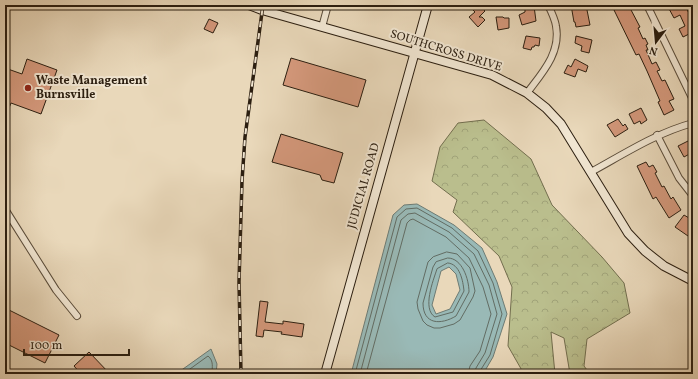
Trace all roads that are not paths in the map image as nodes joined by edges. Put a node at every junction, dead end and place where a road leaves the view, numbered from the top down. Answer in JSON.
{"nodes":[{"id":1,"x":249,"y":5,"type":"edge"},
{"id":2,"x":328,"y":5,"type":"edge"},
{"id":3,"x":428,"y":5,"type":"edge"},
{"id":4,"x":548,"y":5,"type":"edge"},
{"id":5,"x":647,"y":5,"type":"edge"},
{"id":6,"x":322,"y":27,"type":"junction"},
{"id":7,"x":414,"y":53,"type":"junction"},
{"id":8,"x":527,"y":93,"type":"junction"},
{"id":9,"x":693,"y":100,"type":"edge"},
{"id":10,"x":693,"y":123,"type":"edge"},
{"id":11,"x":657,"y":135,"type":"junction"},
{"id":12,"x":592,"y":172,"type":"junction"},
{"id":13,"x":693,"y":196,"type":"edge"},
{"id":14,"x":5,"y":209,"type":"edge"},
{"id":15,"x":693,"y":281,"type":"edge"},
{"id":16,"x":77,"y":316,"type":"dead end"},
{"id":17,"x":325,"y":374,"type":"edge"}],
"edges":[{"from":1,"to":6,"type":"street","name":"SOUTHCROSS DRIVE"},
{"from":2,"to":6,"type":"street"},
{"from":3,"to":7,"type":"street","name":"JUDICIAL ROAD"},
{"from":4,"to":8,"type":"street"},
{"from":5,"to":9,"type":"street"},
{"from":6,"to":7,"type":"street","name":"SOUTHCROSS DRIVE"},
{"from":7,"to":8,"type":"street","name":"SOUTHCROSS DRIVE"},
{"from":7,"to":17,"type":"street","name":"JUDICIAL ROAD"},
{"from":8,"to":12,"type":"street","name":"SOUTHCROSS DRIVE"},
{"from":10,"to":11,"type":"street"},
{"from":11,"to":12,"type":"street"},
{"from":11,"to":13,"type":"street"},
{"from":12,"to":15,"type":"street","name":"SOUTHCROSS DRIVE"},
{"from":14,"to":16,"type":"street"}]}
